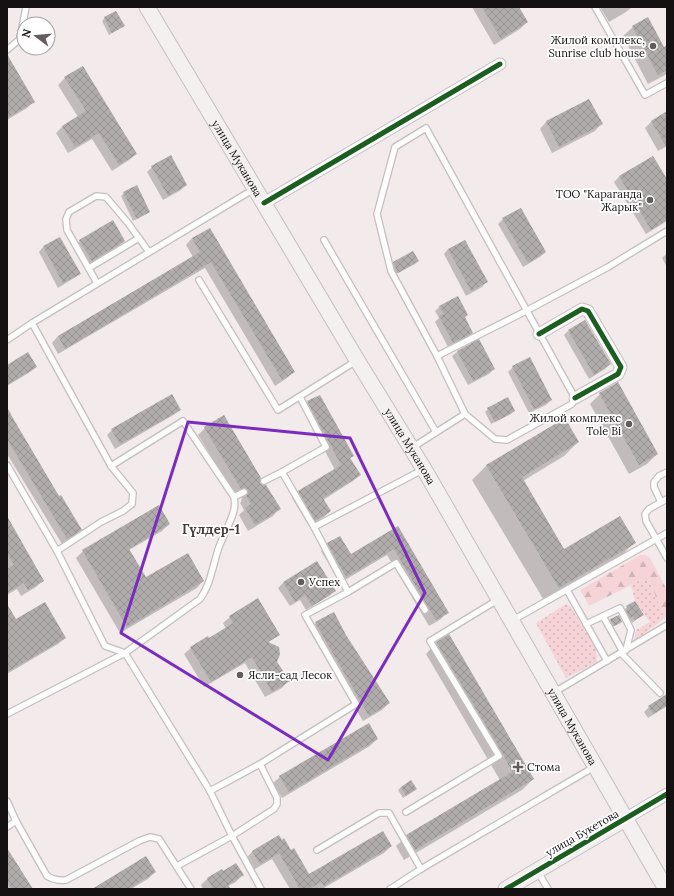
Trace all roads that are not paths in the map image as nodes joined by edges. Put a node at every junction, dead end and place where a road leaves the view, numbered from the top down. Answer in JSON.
{"nodes":[{"id":1,"x":26,"y":7,"type":"edge"},
{"id":2,"x":147,"y":7,"type":"edge"},
{"id":3,"x":596,"y":7,"type":"edge"},
{"id":4,"x":7,"y":50,"type":"edge"},
{"id":5,"x":500,"y":64,"type":"dead end"},
{"id":6,"x":667,"y":83,"type":"edge"},
{"id":7,"x":255,"y":188,"type":"junction"},
{"id":8,"x":264,"y":203,"type":"junction"},
{"id":9,"x":667,"y":231,"type":"edge"},
{"id":10,"x":139,"y":238,"type":"junction"},
{"id":11,"x":324,"y":240,"type":"dead end"},
{"id":12,"x":149,"y":252,"type":"junction"},
{"id":13,"x":89,"y":268,"type":"junction"},
{"id":14,"x":199,"y":280,"type":"dead end"},
{"id":15,"x":97,"y":283,"type":"junction"},
{"id":16,"x":526,"y":311,"type":"junction"},
{"id":17,"x":32,"y":323,"type":"junction"},
{"id":18,"x":539,"y":334,"type":"junction"},
{"id":19,"x":7,"y":340,"type":"edge"},
{"id":20,"x":437,"y":356,"type":"junction"},
{"id":21,"x":357,"y":360,"type":"junction"},
{"id":22,"x":300,"y":396,"type":"junction"},
{"id":23,"x":575,"y":398,"type":"junction"},
{"id":24,"x":465,"y":414,"type":"junction"},
{"id":25,"x":436,"y":432,"type":"junction"},
{"id":26,"x":411,"y":448,"type":"junction"},
{"id":27,"x":7,"y":465,"type":"edge"},
{"id":28,"x":111,"y":466,"type":"junction"},
{"id":29,"x":424,"y":469,"type":"junction"},
{"id":30,"x":282,"y":472,"type":"junction"},
{"id":31,"x":667,"y":472,"type":"edge"},
{"id":32,"x":264,"y":481,"type":"dead end"},
{"id":33,"x":244,"y":492,"type":"dead end"},
{"id":34,"x":234,"y":497,"type":"junction"},
{"id":35,"x":667,"y":499,"type":"edge"},
{"id":36,"x":661,"y":502,"type":"junction"},
{"id":37,"x":314,"y":528,"type":"junction"},
{"id":38,"x":667,"y":533,"type":"edge"},
{"id":39,"x":656,"y":539,"type":"junction"},
{"id":40,"x":57,"y":551,"type":"junction"},
{"id":41,"x":667,"y":558,"type":"edge"},
{"id":42,"x":567,"y":590,"type":"junction"},
{"id":43,"x":348,"y":592,"type":"junction"},
{"id":44,"x":499,"y":599,"type":"junction"},
{"id":45,"x":425,"y":610,"type":"dead end"},
{"id":46,"x":603,"y":616,"type":"junction"},
{"id":47,"x":511,"y":621,"type":"junction"},
{"id":48,"x":586,"y":624,"type":"junction"},
{"id":49,"x":667,"y":624,"type":"edge"},
{"id":50,"x":623,"y":652,"type":"junction"},
{"id":51,"x":125,"y":653,"type":"junction"},
{"id":52,"x":607,"y":661,"type":"junction"},
{"id":53,"x":553,"y":693,"type":"junction"},
{"id":54,"x":660,"y":693,"type":"dead end"},
{"id":55,"x":7,"y":714,"type":"edge"},
{"id":56,"x":260,"y":764,"type":"junction"},
{"id":57,"x":595,"y":766,"type":"junction"},
{"id":58,"x":210,"y":791,"type":"junction"},
{"id":59,"x":667,"y":794,"type":"edge"},
{"id":60,"x":7,"y":801,"type":"edge"},
{"id":61,"x":406,"y":812,"type":"dead end"},
{"id":62,"x":625,"y":819,"type":"junction"},
{"id":63,"x":16,"y":821,"type":"junction"},
{"id":64,"x":7,"y":827,"type":"edge"},
{"id":65,"x":232,"y":836,"type":"junction"},
{"id":66,"x":317,"y":850,"type":"dead end"},
{"id":67,"x":177,"y":866,"type":"junction"},
{"id":68,"x":421,"y":869,"type":"junction"},
{"id":69,"x":537,"y":871,"type":"junction"},
{"id":70,"x":191,"y":889,"type":"edge"},
{"id":71,"x":260,"y":889,"type":"edge"},
{"id":72,"x":390,"y":889,"type":"edge"},
{"id":73,"x":506,"y":889,"type":"edge"},
{"id":74,"x":548,"y":889,"type":"edge"},
{"id":75,"x":666,"y":889,"type":"edge"}],
"edges":[{"from":1,"to":4,"type":"lane"},
{"from":2,"to":7,"type":"main road","name":"улица Муканова"},
{"from":3,"to":6,"type":"lane"},
{"from":5,"to":8,"type":"street"},
{"from":7,"to":8,"type":"main road","name":"улица Муканова"},
{"from":7,"to":12,"type":"lane"},
{"from":8,"to":21,"type":"main road","name":"улица Муканова"},
{"from":9,"to":16,"type":"lane"},
{"from":10,"to":12,"type":"lane"},
{"from":10,"to":13,"type":"lane"},
{"from":10,"to":13,"type":"lane"},
{"from":11,"to":25,"type":"lane"},
{"from":12,"to":15,"type":"lane"},
{"from":13,"to":15,"type":"lane"},
{"from":14,"to":22,"type":"lane"},
{"from":15,"to":17,"type":"lane"},
{"from":16,"to":18,"type":"lane"},
{"from":16,"to":20,"type":"lane"},
{"from":16,"to":20,"type":"lane"},
{"from":17,"to":19,"type":"lane"},
{"from":17,"to":28,"type":"lane"},
{"from":18,"to":23,"type":"lane"},
{"from":18,"to":23,"type":"street"},
{"from":20,"to":24,"type":"lane"},
{"from":21,"to":22,"type":"lane"},
{"from":21,"to":26,"type":"main road","name":"улица Муканова"},
{"from":22,"to":30,"type":"lane"},
{"from":23,"to":24,"type":"lane"},
{"from":24,"to":25,"type":"lane"},
{"from":25,"to":26,"type":"lane"},
{"from":26,"to":29,"type":"main road","name":"улица Муканова"},
{"from":27,"to":40,"type":"lane"},
{"from":28,"to":34,"type":"lane"},
{"from":28,"to":40,"type":"lane"},
{"from":29,"to":37,"type":"lane"},
{"from":29,"to":44,"type":"main road","name":"улица Муканова"},
{"from":30,"to":32,"type":"lane"},
{"from":30,"to":37,"type":"lane"},
{"from":31,"to":36,"type":"lane"},
{"from":33,"to":34,"type":"lane"},
{"from":34,"to":51,"type":"lane"},
{"from":35,"to":36,"type":"lane"},
{"from":36,"to":39,"type":"lane"},
{"from":37,"to":43,"type":"lane"},
{"from":38,"to":39,"type":"lane"},
{"from":39,"to":41,"type":"lane"},
{"from":39,"to":42,"type":"lane"},
{"from":40,"to":51,"type":"lane"},
{"from":42,"to":47,"type":"lane"},
{"from":42,"to":48,"type":"lane"},
{"from":43,"to":45,"type":"lane"},
{"from":43,"to":56,"type":"lane"},
{"from":44,"to":47,"type":"main road","name":"улица Муканова"},
{"from":44,"to":61,"type":"lane"},
{"from":46,"to":48,"type":"lane"},
{"from":46,"to":50,"type":"lane"},
{"from":46,"to":50,"type":"lane"},
{"from":47,"to":53,"type":"main road","name":"улица Муканова"},
{"from":48,"to":52,"type":"lane"},
{"from":49,"to":50,"type":"lane"},
{"from":50,"to":52,"type":"lane"},
{"from":50,"to":54,"type":"lane"},
{"from":51,"to":55,"type":"lane"},
{"from":51,"to":58,"type":"lane"},
{"from":52,"to":53,"type":"lane"},
{"from":53,"to":57,"type":"main road","name":"улица Муканова"},
{"from":56,"to":58,"type":"lane"},
{"from":56,"to":65,"type":"lane"},
{"from":57,"to":62,"type":"main road","name":"улица Муканова"},
{"from":57,"to":68,"type":"lane"},
{"from":58,"to":65,"type":"lane"},
{"from":59,"to":62,"type":"street","name":"улица Букетова"},
{"from":60,"to":63,"type":"lane"},
{"from":62,"to":69,"type":"main road","name":"улица Букетова"},
{"from":62,"to":75,"type":"main road","name":"улица Муканова"},
{"from":63,"to":64,"type":"lane"},
{"from":63,"to":67,"type":"lane"},
{"from":65,"to":67,"type":"lane"},
{"from":65,"to":71,"type":"lane"},
{"from":66,"to":68,"type":"lane"},
{"from":67,"to":70,"type":"lane"},
{"from":68,"to":72,"type":"lane"},
{"from":69,"to":73,"type":"main road","name":"улица Букетова"},
{"from":69,"to":74,"type":"lane"}]}
